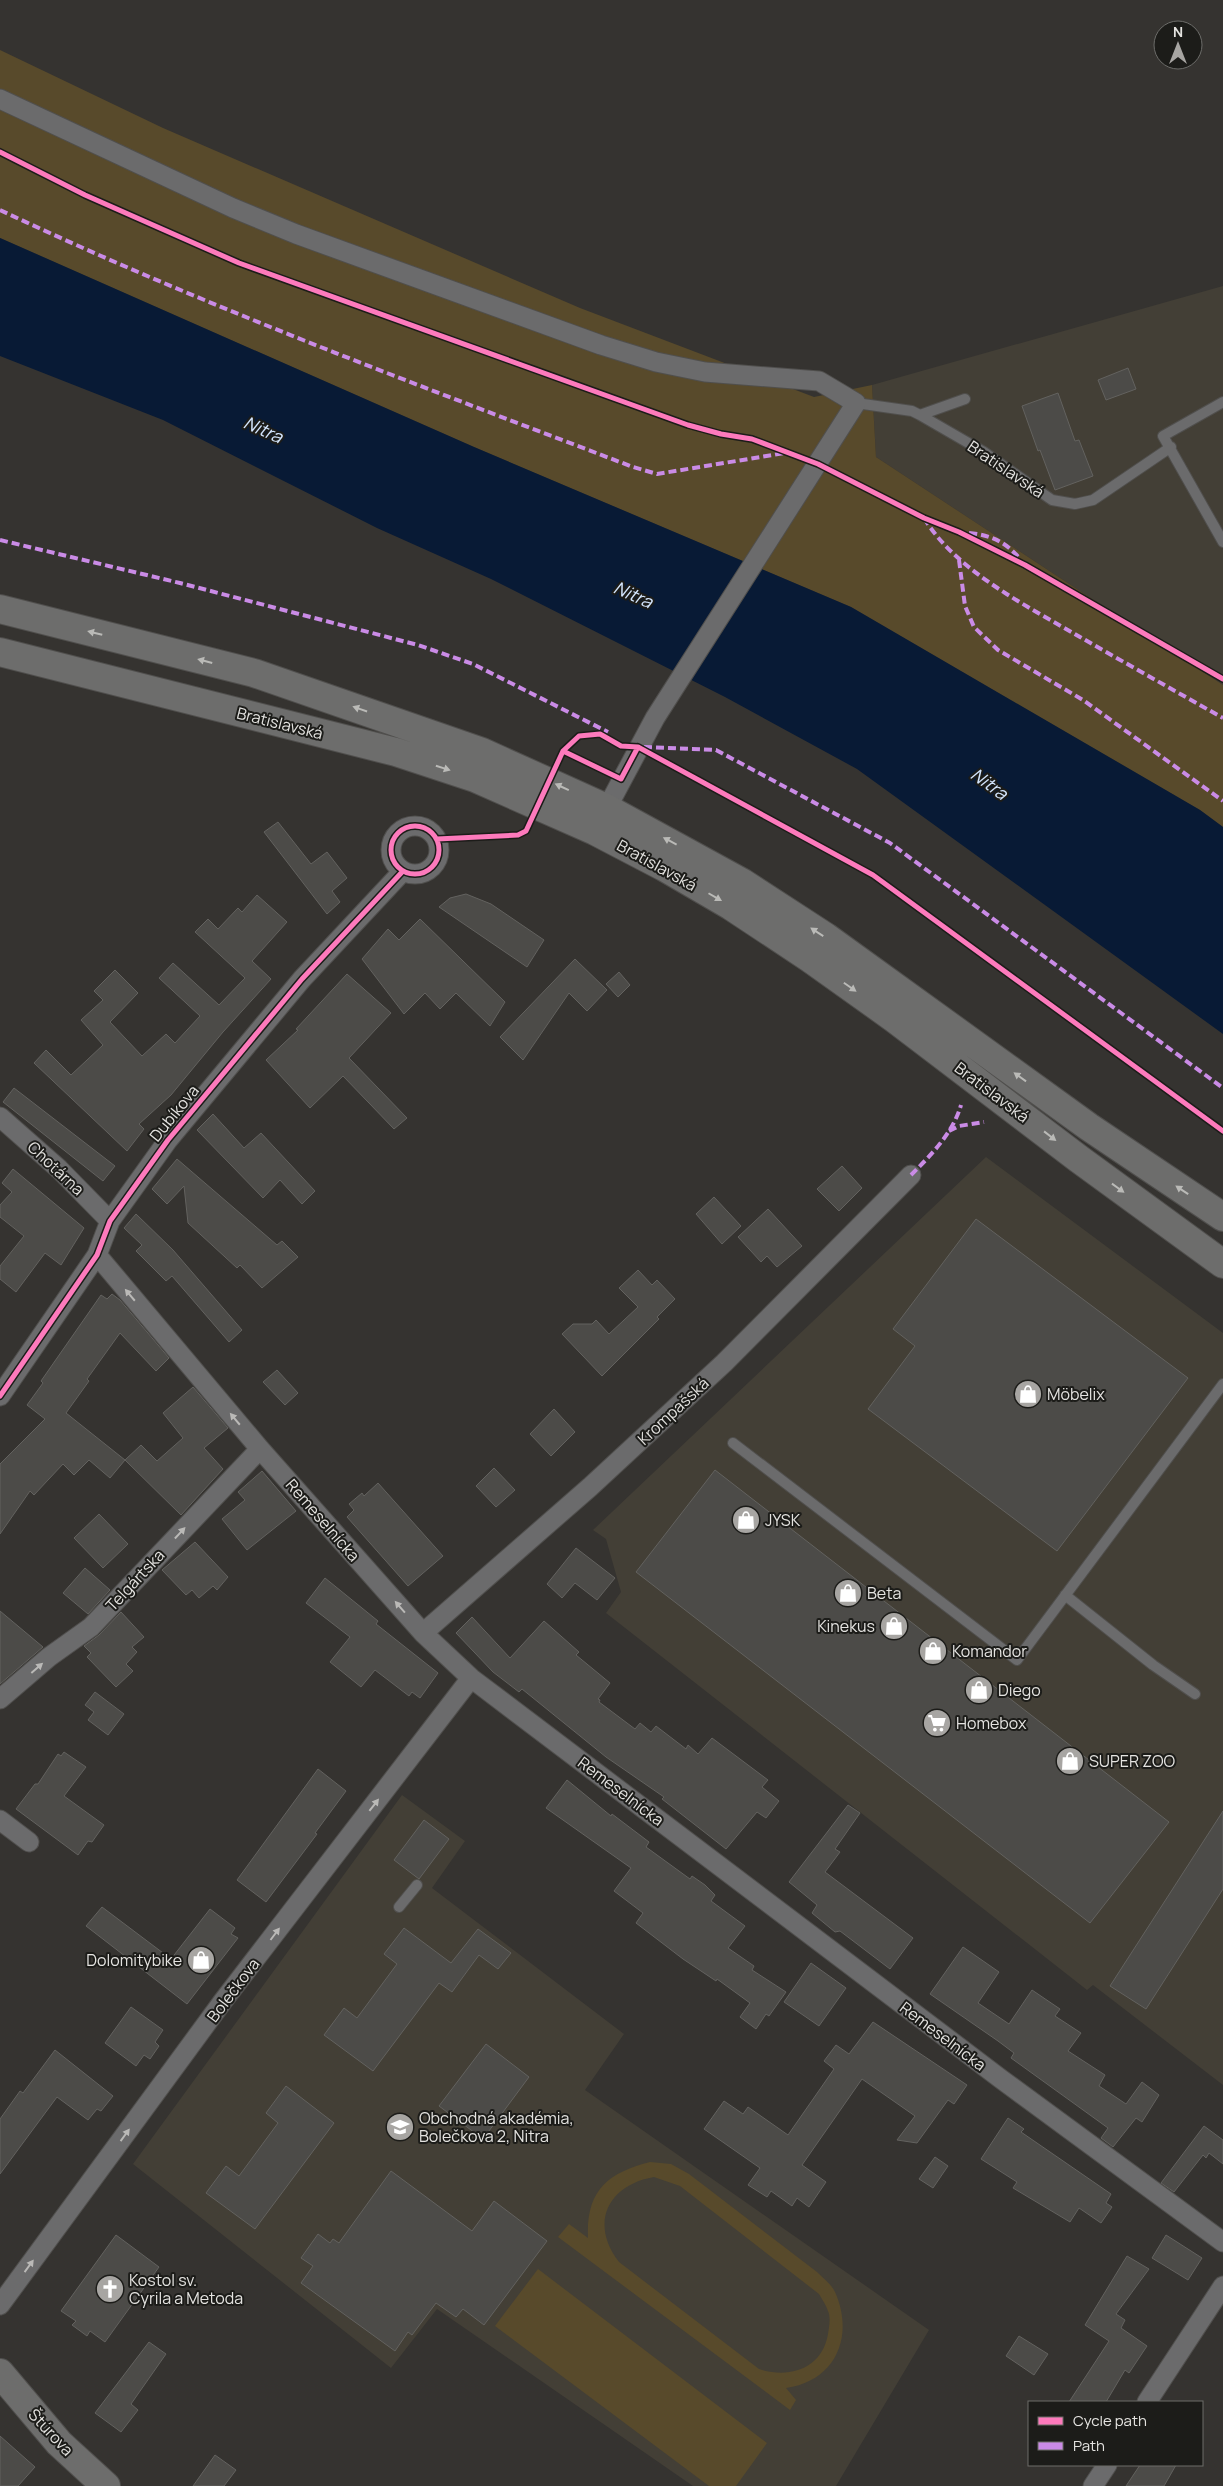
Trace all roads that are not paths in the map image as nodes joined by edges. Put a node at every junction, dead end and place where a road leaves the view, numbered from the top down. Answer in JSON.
{"nodes":[{"id":1,"x":0,"y":99,"type":"edge"},
{"id":2,"x":965,"y":399,"type":"dead end"},
{"id":3,"x":1223,"y":402,"type":"edge"},
{"id":4,"x":856,"y":403,"type":"junction"},
{"id":5,"x":920,"y":415,"type":"junction"},
{"id":6,"x":1171,"y":447,"type":"junction"},
{"id":7,"x":1223,"y":542,"type":"edge"},
{"id":8,"x":0,"y":609,"type":"edge"},
{"id":9,"x":0,"y":652,"type":"edge"},
{"id":10,"x":601,"y":819,"type":"junction"},
{"id":11,"x":403,"y":871,"type":"dead end"},
{"id":12,"x":0,"y":1117,"type":"edge"},
{"id":13,"x":911,"y":1175,"type":"dead end"},
{"id":14,"x":1223,"y":1217,"type":"edge"},
{"id":15,"x":110,"y":1221,"type":"junction"},
{"id":16,"x":97,"y":1256,"type":"junction"},
{"id":17,"x":1223,"y":1264,"type":"edge"},
{"id":18,"x":1223,"y":1384,"type":"edge"},
{"id":19,"x":0,"y":1396,"type":"edge"},
{"id":20,"x":733,"y":1443,"type":"dead end"},
{"id":21,"x":260,"y":1449,"type":"junction"},
{"id":22,"x":1065,"y":1596,"type":"junction"},
{"id":23,"x":423,"y":1633,"type":"junction"},
{"id":24,"x":471,"y":1678,"type":"junction"},
{"id":25,"x":1195,"y":1694,"type":"dead end"},
{"id":26,"x":0,"y":1700,"type":"edge"},
{"id":27,"x":0,"y":1820,"type":"edge"},
{"id":28,"x":29,"y":1842,"type":"dead end"},
{"id":29,"x":417,"y":1885,"type":"dead end"},
{"id":30,"x":399,"y":1907,"type":"dead end"},
{"id":31,"x":1223,"y":2242,"type":"edge"},
{"id":32,"x":1223,"y":2286,"type":"edge"},
{"id":33,"x":0,"y":2305,"type":"edge"},
{"id":34,"x":0,"y":2373,"type":"edge"},
{"id":35,"x":1148,"y":2401,"type":"edge"},
{"id":36,"x":1106,"y":2466,"type":"edge"},
{"id":37,"x":106,"y":2486,"type":"edge"},
{"id":38,"x":1093,"y":2486,"type":"edge"}],
"edges":[{"from":1,"to":4,"type":"street"},
{"from":2,"to":5,"type":"lane"},
{"from":3,"to":6,"type":"lane"},
{"from":4,"to":5,"type":"lane","name":"Bratislavská"},
{"from":4,"to":10,"type":"street"},
{"from":5,"to":6,"type":"lane","name":"Bratislavská"},
{"from":6,"to":7,"type":"lane"},
{"from":10,"to":8,"type":"main road","name":"Bratislavská","one_way":true},
{"from":9,"to":10,"type":"main road","name":"Bratislavská","one_way":true},
{"from":14,"to":10,"type":"main road","name":"Bratislavská","one_way":true},
{"from":10,"to":17,"type":"main road","name":"Bratislavská","one_way":true},
{"from":11,"to":15,"type":"street","name":"Dubíkova"},
{"from":12,"to":15,"type":"street","name":"Chotárna"},
{"from":13,"to":23,"type":"street","name":"Krompašská"},
{"from":15,"to":16,"type":"street","name":"Dubíkova"},
{"from":16,"to":19,"type":"street","name":"Dubíkova"},
{"from":21,"to":16,"type":"street","name":"Remeselnícka","one_way":true},
{"from":18,"to":22,"type":"lane"},
{"from":20,"to":22,"type":"lane"},
{"from":23,"to":21,"type":"street","name":"Remeselnícka","one_way":true},
{"from":26,"to":21,"type":"street","name":"Telgártska","one_way":true},
{"from":22,"to":25,"type":"lane"},
{"from":23,"to":24,"type":"street","name":"Remeselnícka"},
{"from":24,"to":31,"type":"street","name":"Remeselnícka"},
{"from":33,"to":24,"type":"street","name":"Bolečkova","one_way":true},
{"from":27,"to":28,"type":"street"},
{"from":29,"to":30,"type":"lane"},
{"from":32,"to":35,"type":"street"},
{"from":34,"to":37,"type":"main road","name":"Štúrova"},
{"from":36,"to":38,"type":"street"}]}
